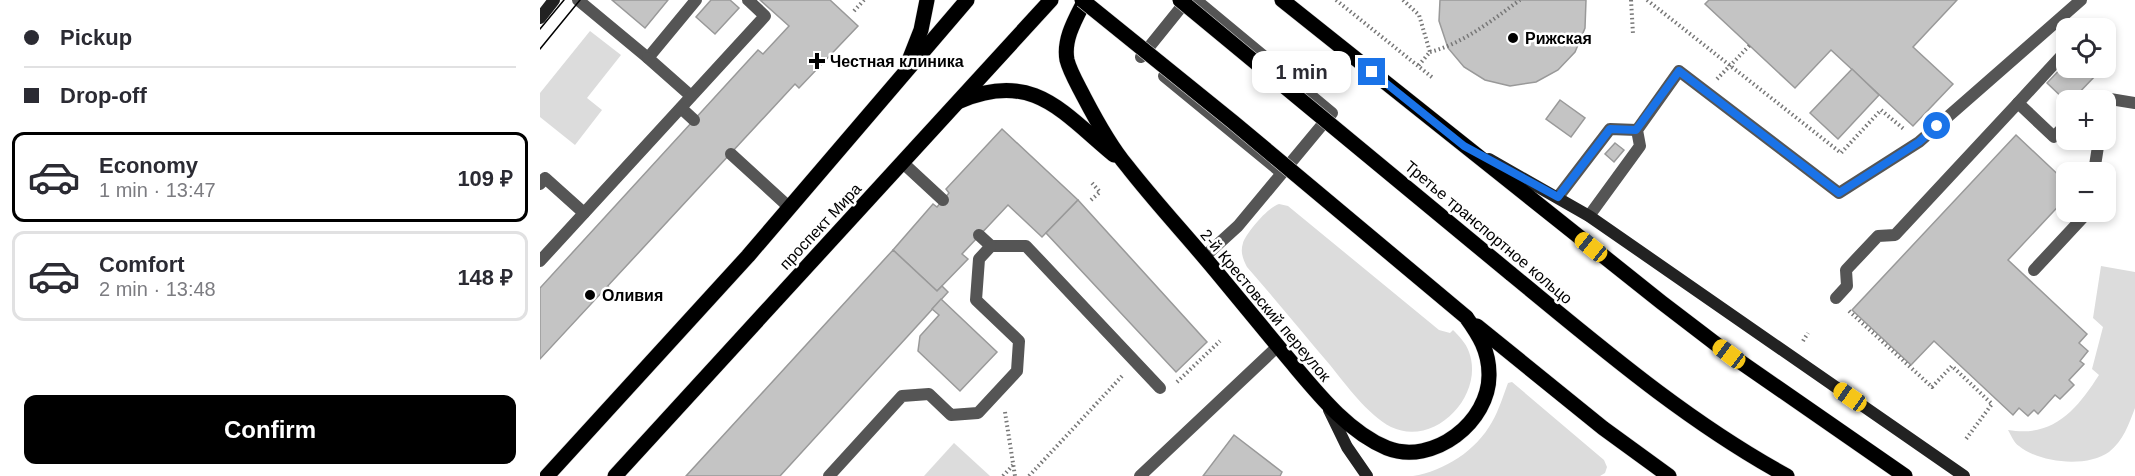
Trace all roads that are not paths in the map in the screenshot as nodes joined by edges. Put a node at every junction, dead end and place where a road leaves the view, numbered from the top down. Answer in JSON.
{"nodes":[{"id":1,"x":554,"y":0,"type":"edge"},
{"id":2,"x":578,"y":0,"type":"edge"},
{"id":3,"x":696,"y":0,"type":"edge"},
{"id":4,"x":748,"y":0,"type":"edge"},
{"id":5,"x":927,"y":0,"type":"edge"},
{"id":6,"x":967,"y":0,"type":"edge"},
{"id":7,"x":1051,"y":0,"type":"edge"},
{"id":8,"x":1083,"y":0,"type":"edge"},
{"id":9,"x":1180,"y":0,"type":"edge"},
{"id":10,"x":1187,"y":0,"type":"edge"},
{"id":11,"x":1196,"y":0,"type":"edge"},
{"id":12,"x":1282,"y":0,"type":"edge"},
{"id":13,"x":2081,"y":0,"type":"edge"},
{"id":14,"x":540,"y":18,"type":"edge"},
{"id":15,"x":648,"y":58,"type":"junction"},
{"id":16,"x":2056,"y":62,"type":"edge"},
{"id":17,"x":903,"y":76,"type":"junction"},
{"id":18,"x":691,"y":96,"type":"junction"},
{"id":19,"x":2116,"y":100,"type":"edge"},
{"id":20,"x":958,"y":103,"type":"junction"},
{"id":21,"x":2018,"y":103,"type":"junction"},
{"id":22,"x":2135,"y":103,"type":"edge"},
{"id":23,"x":681,"y":108,"type":"junction"},
{"id":24,"x":694,"y":120,"type":"dead end"},
{"id":25,"x":1636,"y":130,"type":"junction"},
{"id":26,"x":2056,"y":135,"type":"edge"},
{"id":27,"x":1464,"y":146,"type":"junction"},
{"id":28,"x":731,"y":154,"type":"dead end"},
{"id":29,"x":903,"y":163,"type":"junction"},
{"id":30,"x":1125,"y":165,"type":"junction"},
{"id":31,"x":1282,"y":173,"type":"junction"},
{"id":32,"x":540,"y":184,"type":"edge"},
{"id":33,"x":1558,"y":197,"type":"junction"},
{"id":34,"x":943,"y":200,"type":"dead end"},
{"id":35,"x":790,"y":208,"type":"junction"},
{"id":36,"x":584,"y":213,"type":"junction"},
{"id":37,"x":1589,"y":216,"type":"junction"},
{"id":38,"x":2079,"y":222,"type":"edge"},
{"id":39,"x":979,"y":235,"type":"dead end"},
{"id":40,"x":991,"y":246,"type":"junction"},
{"id":41,"x":1204,"y":257,"type":"junction"},
{"id":42,"x":540,"y":261,"type":"edge"},
{"id":43,"x":2034,"y":270,"type":"dead end"},
{"id":44,"x":1836,"y":298,"type":"road end"},
{"id":45,"x":1466,"y":317,"type":"junction"},
{"id":46,"x":1278,"y":346,"type":"junction"},
{"id":47,"x":1308,"y":382,"type":"junction"},
{"id":48,"x":1160,"y":388,"type":"road end"},
{"id":49,"x":1365,"y":475,"type":"edge"},
{"id":50,"x":547,"y":476,"type":"edge"},
{"id":51,"x":615,"y":476,"type":"edge"},
{"id":52,"x":829,"y":476,"type":"edge"},
{"id":53,"x":1140,"y":476,"type":"edge"},
{"id":54,"x":1669,"y":476,"type":"edge"},
{"id":55,"x":1787,"y":476,"type":"edge"},
{"id":56,"x":1905,"y":476,"type":"edge"},
{"id":57,"x":1964,"y":476,"type":"edge"}],
"edges":[{"from":1,"to":14,"type":"main road"},
{"from":2,"to":15,"type":"lane"},
{"from":3,"to":15,"type":"lane"},
{"from":4,"to":18,"type":"lane"},
{"from":5,"to":17,"type":"main road"},
{"from":6,"to":17,"type":"main road","name":"проспект Мира"},
{"from":7,"to":20,"type":"main road","name":"проспект Мира"},
{"from":8,"to":30,"type":"main road","name":"2-й Крестовский переулок"},
{"from":8,"to":45,"type":"main road","bridge":true},
{"from":9,"to":55,"type":"main road","name":"Третье транспортное кольцо","bridge":true},
{"from":10,"to":31,"type":"lane"},
{"from":11,"to":31,"type":"lane"},
{"from":12,"to":27,"type":"main road"},
{"from":13,"to":25,"type":"lane"},
{"from":15,"to":18,"type":"lane"},
{"from":16,"to":21,"type":"lane"},
{"from":17,"to":35,"type":"main road","name":"проспект Мира"},
{"from":18,"to":23,"type":"lane"},
{"from":19,"to":22,"type":"lane"},
{"from":20,"to":29,"type":"main road","name":"проспект Мира"},
{"from":20,"to":30,"type":"main road","name":"2-й Крестовский переулок"},
{"from":21,"to":26,"type":"lane"},
{"from":21,"to":44,"type":"lane"},
{"from":23,"to":24,"type":"lane"},
{"from":23,"to":36,"type":"lane"},
{"from":25,"to":33,"type":"lane"},
{"from":25,"to":37,"type":"lane"},
{"from":27,"to":33,"type":"main road"},
{"from":27,"to":56,"type":"main road"},
{"from":28,"to":35,"type":"lane"},
{"from":29,"to":34,"type":"lane"},
{"from":29,"to":51,"type":"main road","name":"проспект Мира"},
{"from":30,"to":41,"type":"main road","name":"2-й Крестовский переулок"},
{"from":31,"to":41,"type":"lane"},
{"from":32,"to":36,"type":"lane"},
{"from":33,"to":37,"type":"main road"},
{"from":35,"to":50,"type":"main road","name":"проспект Мира"},
{"from":36,"to":42,"type":"lane"},
{"from":37,"to":57,"type":"main road"},
{"from":38,"to":43,"type":"lane"},
{"from":39,"to":40,"type":"lane"},
{"from":40,"to":48,"type":"lane"},
{"from":40,"to":52,"type":"lane"},
{"from":41,"to":46,"type":"main road","name":"2-й Крестовский переулок"},
{"from":45,"to":47,"type":"main road"},
{"from":45,"to":54,"type":"main road"},
{"from":46,"to":47,"type":"main road","name":"2-й Крестовский переулок"},
{"from":46,"to":53,"type":"lane"},
{"from":47,"to":49,"type":"main road","name":"2-й Крестовский переулок"}]}
